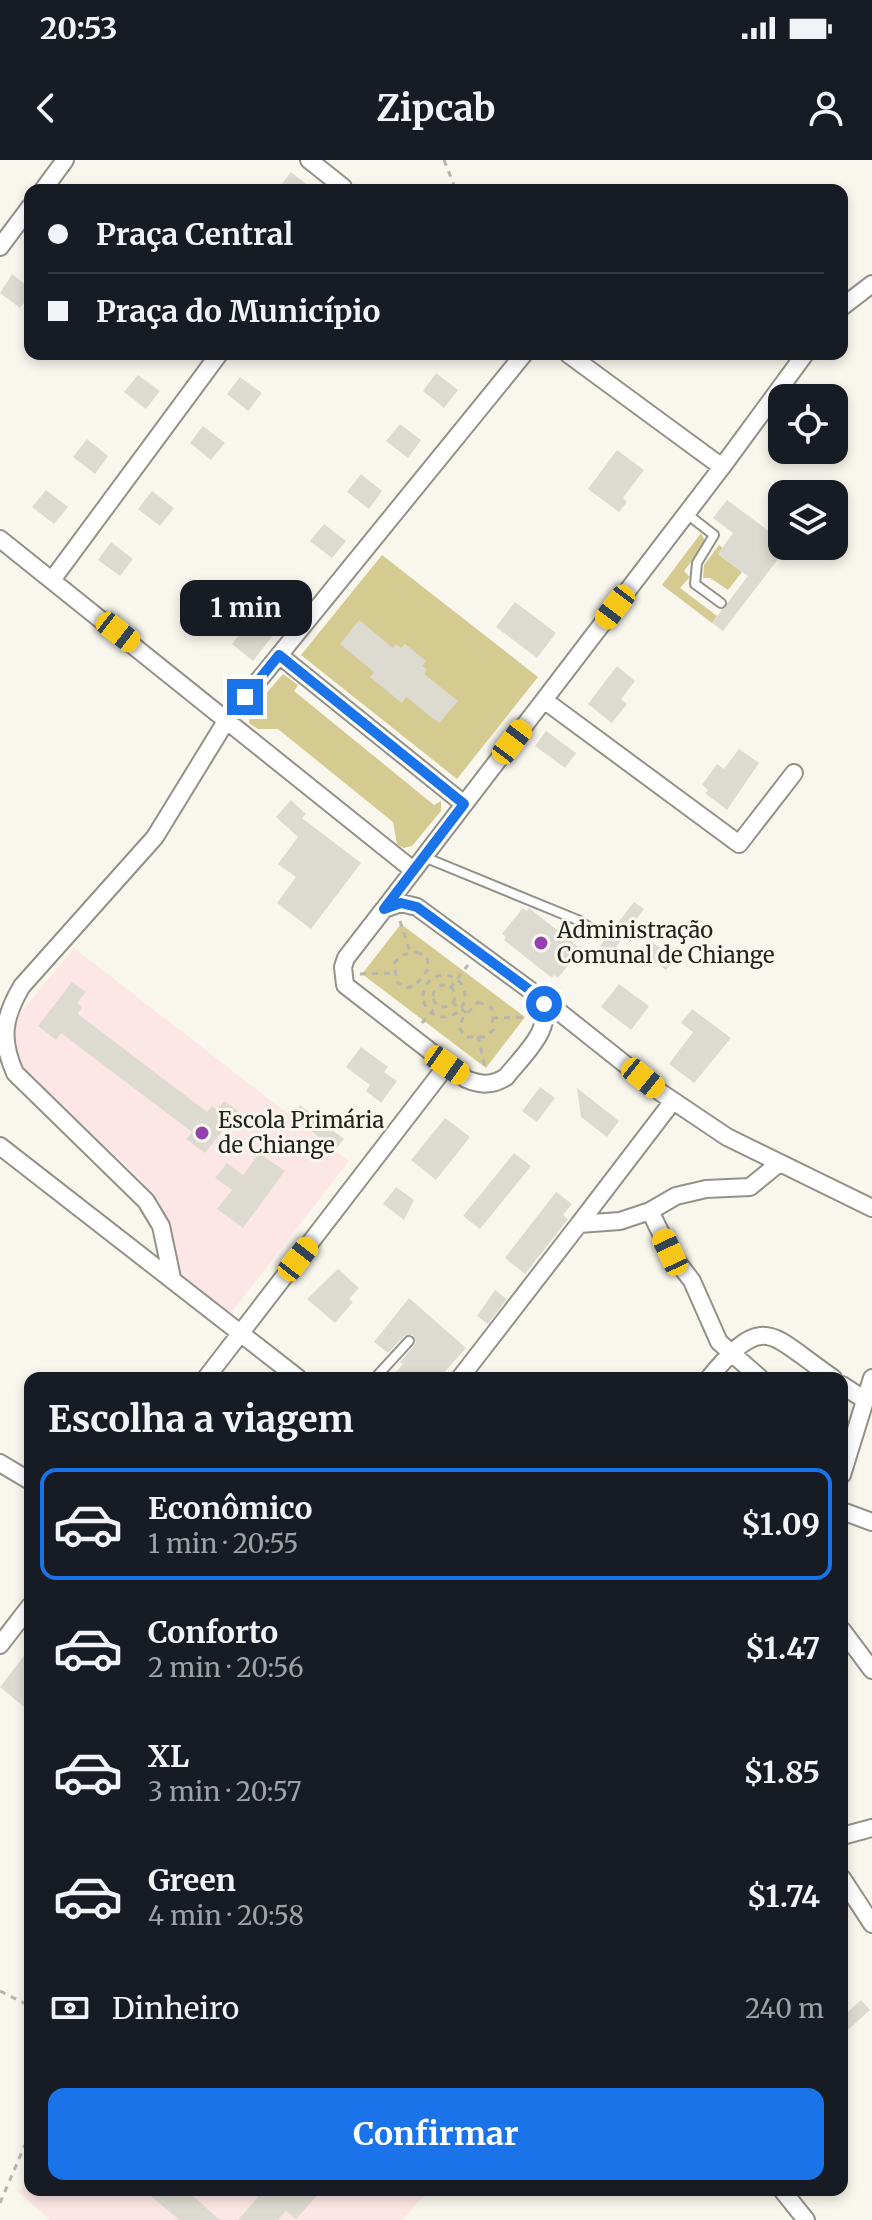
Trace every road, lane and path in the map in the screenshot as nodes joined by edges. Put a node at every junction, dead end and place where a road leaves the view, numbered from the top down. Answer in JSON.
{"nodes":[{"id":1,"x":65,"y":160,"type":"edge"},
{"id":2,"x":309,"y":160,"type":"edge"},
{"id":3,"x":444,"y":160,"type":"edge"},
{"id":4,"x":47,"y":184,"type":"edge"},
{"id":5,"x":338,"y":184,"type":"edge"},
{"id":6,"x":454,"y":184,"type":"edge"},
{"id":7,"x":24,"y":215,"type":"edge"},
{"id":8,"x":0,"y":247,"type":"edge"},
{"id":9,"x":872,"y":272,"type":"edge"},
{"id":10,"x":872,"y":284,"type":"edge"},
{"id":11,"x":848,"y":301,"type":"edge"},
{"id":12,"x":848,"y":301,"type":"edge"},
{"id":13,"x":215,"y":360,"type":"edge"},
{"id":14,"x":519,"y":360,"type":"edge"},
{"id":15,"x":576,"y":360,"type":"edge"},
{"id":16,"x":801,"y":360,"type":"edge"},
{"id":17,"x":722,"y":467,"type":"junction"},
{"id":18,"x":686,"y":514,"type":"junction"},
{"id":19,"x":0,"y":539,"type":"edge"},
{"id":20,"x":52,"y":580,"type":"junction"},
{"id":21,"x":721,"y":603,"type":"dead end"},
{"id":22,"x":279,"y":655,"type":"junction"},
{"id":23,"x":544,"y":700,"type":"junction"},
{"id":24,"x":228,"y":718,"type":"junction"},
{"id":25,"x":794,"y":773,"type":"dead end"},
{"id":26,"x":464,"y":804,"type":"junction"},
{"id":27,"x":419,"y":864,"type":"junction"},
{"id":28,"x":389,"y":906,"type":"junction"},
{"id":29,"x":595,"y":932,"type":"dead end"},
{"id":30,"x":478,"y":952,"type":"junction"},
{"id":31,"x":411,"y":955,"type":"junction"},
{"id":32,"x":397,"y":973,"type":"junction"},
{"id":33,"x":343,"y":975,"type":"junction"},
{"id":34,"x":422,"y":978,"type":"junction"},
{"id":35,"x":457,"y":980,"type":"junction"},
{"id":36,"x":428,"y":982,"type":"junction"},
{"id":37,"x":436,"y":988,"type":"junction"},
{"id":38,"x":450,"y":988,"type":"junction"},
{"id":39,"x":538,"y":996,"type":"junction"},
{"id":40,"x":452,"y":1002,"type":"junction"},
{"id":41,"x":438,"y":1004,"type":"junction"},
{"id":42,"x":461,"y":1008,"type":"junction"},
{"id":43,"x":431,"y":1012,"type":"junction"},
{"id":44,"x":467,"y":1013,"type":"junction"},
{"id":45,"x":547,"y":1016,"type":"junction"},
{"id":46,"x":492,"y":1018,"type":"junction"},
{"id":47,"x":478,"y":1036,"type":"junction"},
{"id":48,"x":411,"y":1038,"type":"junction"},
{"id":49,"x":447,"y":1065,"type":"junction"},
{"id":50,"x":488,"y":1084,"type":"junction"},
{"id":51,"x":673,"y":1101,"type":"junction"},
{"id":52,"x":0,"y":1146,"type":"edge"},
{"id":53,"x":778,"y":1164,"type":"junction"},
{"id":54,"x":872,"y":1208,"type":"edge"},
{"id":55,"x":650,"y":1211,"type":"junction"},
{"id":56,"x":579,"y":1224,"type":"junction"},
{"id":57,"x":172,"y":1278,"type":"junction"},
{"id":58,"x":241,"y":1332,"type":"junction"},
{"id":59,"x":409,"y":1341,"type":"dead end"},
{"id":60,"x":730,"y":1353,"type":"junction"},
{"id":61,"x":211,"y":1372,"type":"edge"},
{"id":62,"x":291,"y":1372,"type":"edge"},
{"id":63,"x":381,"y":1372,"type":"edge"},
{"id":64,"x":465,"y":1372,"type":"edge"},
{"id":65,"x":714,"y":1372,"type":"edge"},
{"id":66,"x":753,"y":1372,"type":"edge"},
{"id":67,"x":824,"y":1372,"type":"edge"},
{"id":68,"x":872,"y":1378,"type":"edge"},
{"id":69,"x":848,"y":1389,"type":"edge"},
{"id":70,"x":865,"y":1400,"type":"junction"},
{"id":71,"x":848,"y":1455,"type":"edge"},
{"id":72,"x":0,"y":1463,"type":"edge"},
{"id":73,"x":24,"y":1477,"type":"edge"},
{"id":74,"x":848,"y":1513,"type":"edge"},
{"id":75,"x":872,"y":1522,"type":"edge"},
{"id":76,"x":24,"y":1614,"type":"edge"},
{"id":77,"x":848,"y":1638,"type":"edge"},
{"id":78,"x":0,"y":1645,"type":"edge"},
{"id":79,"x":872,"y":1670,"type":"edge"},
{"id":80,"x":872,"y":1828,"type":"edge"},
{"id":81,"x":848,"y":1834,"type":"edge"},
{"id":82,"x":848,"y":1887,"type":"edge"},
{"id":83,"x":872,"y":1924,"type":"edge"},
{"id":84,"x":0,"y":1991,"type":"edge"},
{"id":85,"x":24,"y":2003,"type":"edge"},
{"id":86,"x":24,"y":2147,"type":"edge"},
{"id":87,"x":787,"y":2196,"type":"edge"},
{"id":88,"x":0,"y":2203,"type":"edge"},
{"id":89,"x":806,"y":2220,"type":"edge"}],
"edges":[{"from":1,"to":4,"type":"street"},
{"from":2,"to":5,"type":"street"},
{"from":3,"to":6,"type":"path"},
{"from":7,"to":8,"type":"street"},
{"from":9,"to":11,"type":"street"},
{"from":10,"to":12,"type":"street"},
{"from":13,"to":20,"type":"street"},
{"from":14,"to":22,"type":"street"},
{"from":15,"to":17,"type":"street"},
{"from":16,"to":17,"type":"street"},
{"from":17,"to":18,"type":"street"},
{"from":18,"to":21,"type":"lane"},
{"from":18,"to":23,"type":"street"},
{"from":19,"to":20,"type":"street"},
{"from":20,"to":24,"type":"street"},
{"from":22,"to":24,"type":"street"},
{"from":22,"to":26,"type":"street"},
{"from":23,"to":25,"type":"street"},
{"from":23,"to":26,"type":"street"},
{"from":24,"to":27,"type":"street"},
{"from":24,"to":57,"type":"street"},
{"from":26,"to":27,"type":"street"},
{"from":27,"to":28,"type":"street"},
{"from":27,"to":29,"type":"lane"},
{"from":28,"to":30,"type":"street"},
{"from":28,"to":31,"type":"path"},
{"from":28,"to":33,"type":"street"},
{"from":30,"to":35,"type":"path"},
{"from":30,"to":39,"type":"street"},
{"from":31,"to":32,"type":"path"},
{"from":31,"to":34,"type":"path"},
{"from":32,"to":33,"type":"path"},
{"from":32,"to":34,"type":"path"},
{"from":33,"to":48,"type":"street"},
{"from":34,"to":36,"type":"path"},
{"from":35,"to":36,"type":"path"},
{"from":35,"to":38,"type":"path"},
{"from":35,"to":42,"type":"path"},
{"from":36,"to":37,"type":"path"},
{"from":36,"to":43,"type":"path"},
{"from":37,"to":38,"type":"path"},
{"from":37,"to":41,"type":"path"},
{"from":38,"to":40,"type":"path"},
{"from":39,"to":45,"type":"street"},
{"from":39,"to":51,"type":"street"},
{"from":40,"to":41,"type":"path"},
{"from":40,"to":42,"type":"path"},
{"from":41,"to":43,"type":"path"},
{"from":42,"to":43,"type":"path"},
{"from":42,"to":44,"type":"path"},
{"from":43,"to":48,"type":"path"},
{"from":44,"to":46,"type":"path"},
{"from":44,"to":47,"type":"path"},
{"from":45,"to":46,"type":"path"},
{"from":45,"to":50,"type":"street"},
{"from":46,"to":47,"type":"path"},
{"from":47,"to":50,"type":"path"},
{"from":48,"to":49,"type":"street"},
{"from":49,"to":50,"type":"street"},
{"from":49,"to":58,"type":"street"},
{"from":51,"to":53,"type":"street"},
{"from":51,"to":56,"type":"street"},
{"from":52,"to":57,"type":"street"},
{"from":53,"to":54,"type":"street"},
{"from":53,"to":55,"type":"street"},
{"from":55,"to":56,"type":"street"},
{"from":55,"to":60,"type":"street"},
{"from":56,"to":64,"type":"street"},
{"from":57,"to":58,"type":"street"},
{"from":58,"to":61,"type":"street"},
{"from":58,"to":62,"type":"street"},
{"from":59,"to":63,"type":"lane"},
{"from":60,"to":65,"type":"street"},
{"from":60,"to":66,"type":"street"},
{"from":60,"to":67,"type":"street"},
{"from":68,"to":70,"type":"street"},
{"from":69,"to":70,"type":"street"},
{"from":70,"to":71,"type":"street"},
{"from":72,"to":73,"type":"street"},
{"from":74,"to":75,"type":"street"},
{"from":76,"to":78,"type":"street"},
{"from":77,"to":79,"type":"street"},
{"from":80,"to":81,"type":"street"},
{"from":82,"to":83,"type":"street"},
{"from":84,"to":85,"type":"path"},
{"from":86,"to":88,"type":"path"},
{"from":87,"to":89,"type":"street"}]}
